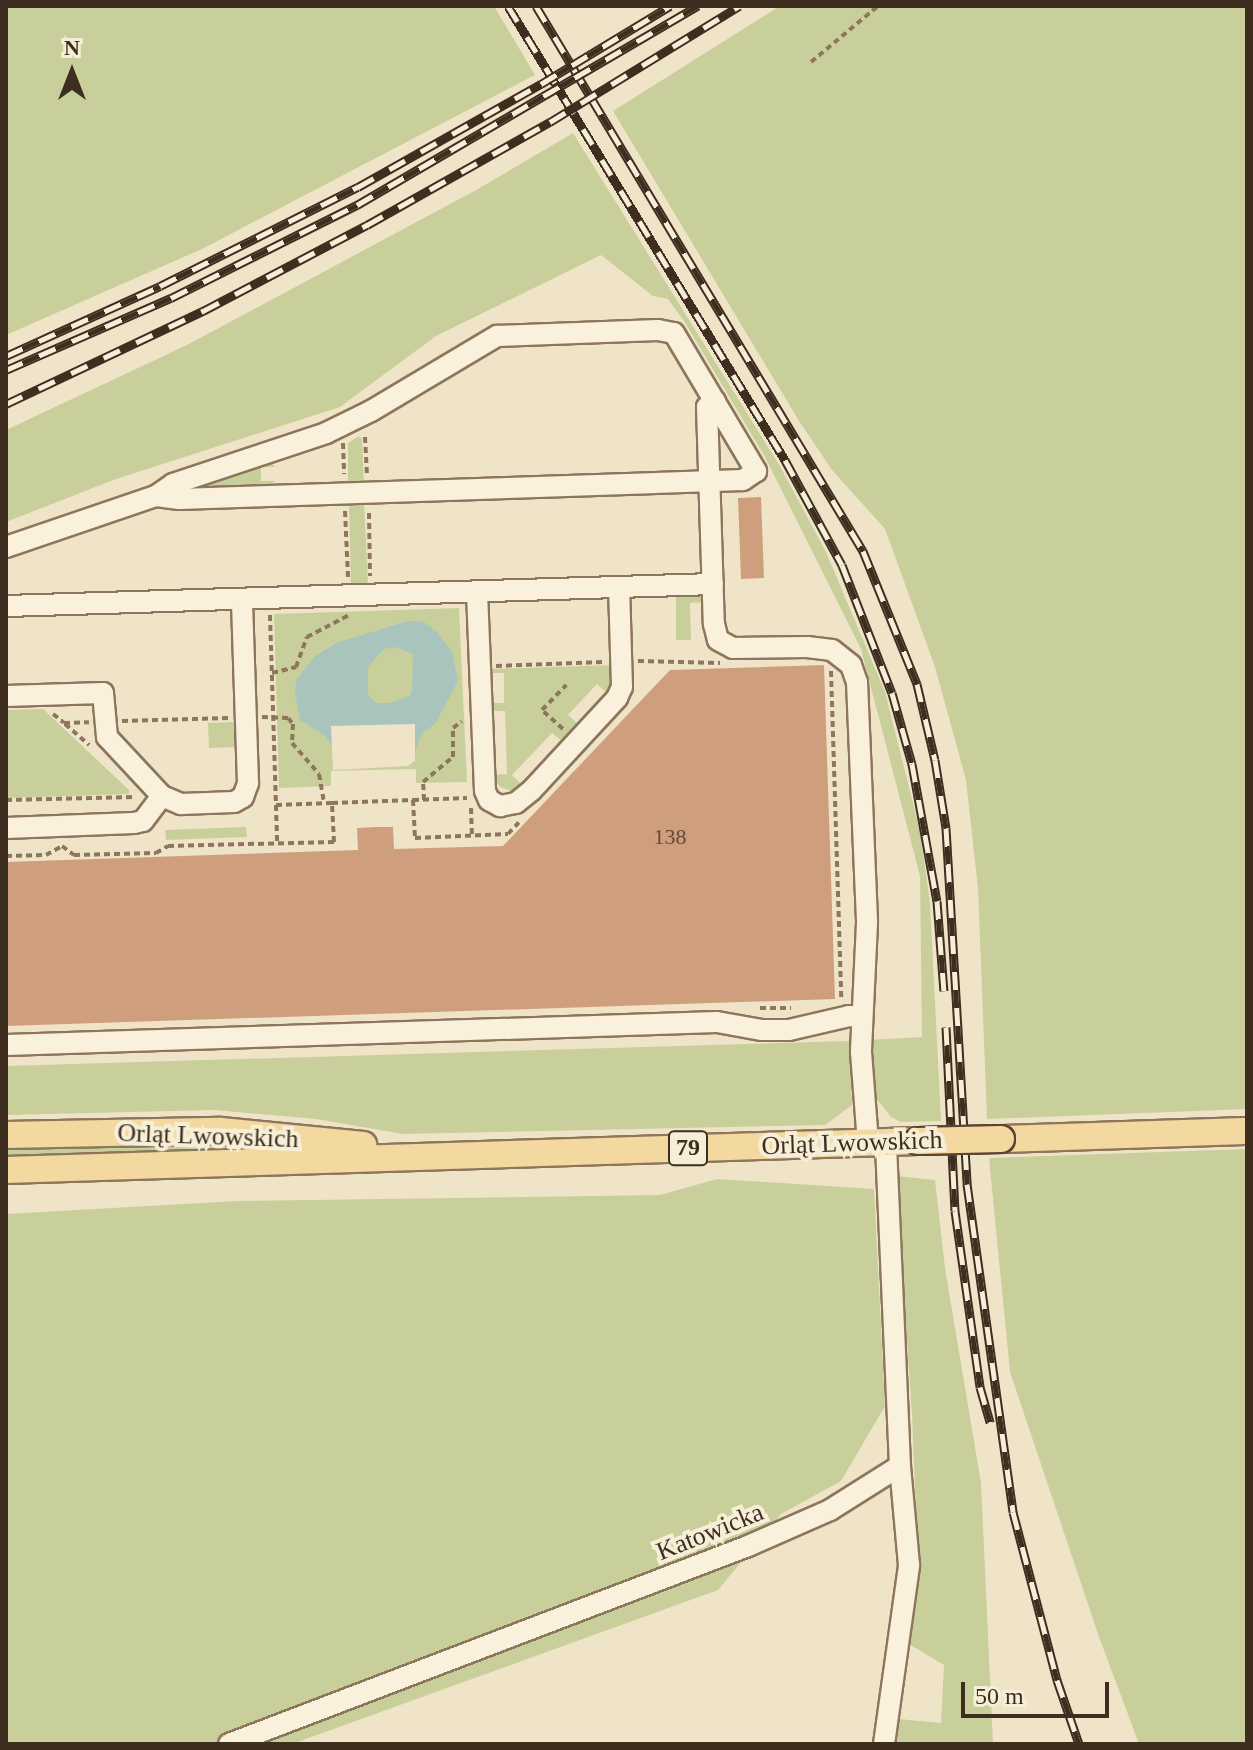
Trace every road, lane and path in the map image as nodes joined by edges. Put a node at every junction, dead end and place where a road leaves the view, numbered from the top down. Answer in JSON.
{"nodes":[{"id":1,"x":878,"y":6,"type":"edge"},
{"id":2,"x":811,"y":62,"type":"dead end"},
{"id":3,"x":715,"y":401,"type":"junction"},
{"id":4,"x":355,"y":433,"type":"dead end"},
{"id":5,"x":343,"y":440,"type":"dead end"},
{"id":6,"x":709,"y":480,"type":"junction"},
{"id":7,"x":345,"y":492,"type":"junction"},
{"id":8,"x":368,"y":492,"type":"junction"},
{"id":9,"x":156,"y":496,"type":"junction"},
{"id":10,"x":6,"y":547,"type":"edge"},
{"id":11,"x":713,"y":584,"type":"junction"},
{"id":12,"x":619,"y":587,"type":"junction"},
{"id":13,"x":477,"y":592,"type":"junction"},
{"id":14,"x":371,"y":595,"type":"junction"},
{"id":15,"x":348,"y":596,"type":"junction"},
{"id":16,"x":242,"y":599,"type":"junction"},
{"id":17,"x":6,"y":606,"type":"edge"},
{"id":18,"x":270,"y":611,"type":"dead end"},
{"id":19,"x":825,"y":661,"type":"dead end"},
{"id":20,"x":730,"y":663,"type":"dead end"},
{"id":21,"x":480,"y":666,"type":"junction"},
{"id":22,"x":629,"y":667,"type":"junction"},
{"id":23,"x":272,"y":673,"type":"junction"},
{"id":24,"x":566,"y":685,"type":"dead end"},
{"id":25,"x":6,"y":696,"type":"edge"},
{"id":26,"x":44,"y":705,"type":"dead end"},
{"id":27,"x":273,"y":717,"type":"junction"},
{"id":28,"x":246,"y":718,"type":"junction"},
{"id":29,"x":104,"y":722,"type":"junction"},
{"id":30,"x":64,"y":723,"type":"junction"},
{"id":31,"x":468,"y":731,"type":"dead end"},
{"id":32,"x":577,"y":741,"type":"junction"},
{"id":33,"x":92,"y":747,"type":"dead end"},
{"id":34,"x":470,"y":785,"type":"dead end"},
{"id":35,"x":135,"y":787,"type":"dead end"},
{"id":36,"x":162,"y":796,"type":"junction"},
{"id":37,"x":471,"y":798,"type":"junction"},
{"id":38,"x":6,"y":800,"type":"edge"},
{"id":39,"x":413,"y":800,"type":"junction"},
{"id":40,"x":424,"y":800,"type":"junction"},
{"id":41,"x":324,"y":803,"type":"junction"},
{"id":42,"x":332,"y":803,"type":"junction"},
{"id":43,"x":276,"y":805,"type":"junction"},
{"id":44,"x":528,"y":813,"type":"dead end"},
{"id":45,"x":6,"y":828,"type":"edge"},
{"id":46,"x":472,"y":835,"type":"junction"},
{"id":47,"x":277,"y":844,"type":"junction"},
{"id":48,"x":6,"y":856,"type":"edge"},
{"id":49,"x":835,"y":1004,"type":"dead end"},
{"id":50,"x":805,"y":1007,"type":"dead end"},
{"id":51,"x":759,"y":1008,"type":"dead end"},
{"id":52,"x":862,"y":1017,"type":"junction"},
{"id":53,"x":6,"y":1045,"type":"edge"},
{"id":54,"x":1247,"y":1131,"type":"edge"},
{"id":55,"x":6,"y":1135,"type":"edge"},
{"id":56,"x":877,"y":1142,"type":"junction"},
{"id":57,"x":458,"y":1155,"type":"junction"},
{"id":58,"x":6,"y":1170,"type":"edge"},
{"id":59,"x":900,"y":1466,"type":"junction"},
{"id":60,"x":229,"y":1744,"type":"edge"},
{"id":61,"x":884,"y":1744,"type":"edge"}],
"edges":[{"from":1,"to":2,"type":"path"},
{"from":3,"to":6,"type":"lane"},
{"from":3,"to":6,"type":"lane"},
{"from":3,"to":9,"type":"lane"},
{"from":4,"to":8,"type":"path"},
{"from":5,"to":7,"type":"path"},
{"from":6,"to":8,"type":"lane"},
{"from":6,"to":11,"type":"lane"},
{"from":7,"to":8,"type":"lane"},
{"from":7,"to":9,"type":"lane"},
{"from":7,"to":15,"type":"path"},
{"from":8,"to":14,"type":"path"},
{"from":9,"to":10,"type":"lane"},
{"from":11,"to":12,"type":"lane"},
{"from":11,"to":52,"type":"lane"},
{"from":12,"to":13,"type":"lane"},
{"from":12,"to":22,"type":"lane"},
{"from":13,"to":14,"type":"lane"},
{"from":13,"to":21,"type":"lane"},
{"from":14,"to":15,"type":"lane"},
{"from":15,"to":16,"type":"lane"},
{"from":15,"to":23,"type":"path"},
{"from":16,"to":17,"type":"lane"},
{"from":16,"to":28,"type":"lane"},
{"from":18,"to":23,"type":"path"},
{"from":19,"to":49,"type":"path"},
{"from":20,"to":22,"type":"path"},
{"from":21,"to":22,"type":"path"},
{"from":21,"to":32,"type":"lane"},
{"from":22,"to":32,"type":"lane"},
{"from":23,"to":27,"type":"path"},
{"from":24,"to":32,"type":"path"},
{"from":25,"to":29,"type":"lane"},
{"from":26,"to":30,"type":"path"},
{"from":27,"to":28,"type":"path"},
{"from":27,"to":41,"type":"path"},
{"from":27,"to":43,"type":"path"},
{"from":28,"to":29,"type":"path"},
{"from":28,"to":36,"type":"lane"},
{"from":29,"to":30,"type":"path"},
{"from":29,"to":36,"type":"lane"},
{"from":30,"to":33,"type":"path"},
{"from":31,"to":40,"type":"path"},
{"from":34,"to":37,"type":"path"},
{"from":35,"to":38,"type":"path"},
{"from":36,"to":45,"type":"lane"},
{"from":37,"to":40,"type":"path"},
{"from":37,"to":46,"type":"path"},
{"from":39,"to":40,"type":"path"},
{"from":39,"to":42,"type":"path"},
{"from":39,"to":46,"type":"path"},
{"from":41,"to":42,"type":"path"},
{"from":41,"to":43,"type":"path"},
{"from":42,"to":47,"type":"path"},
{"from":43,"to":47,"type":"path"},
{"from":44,"to":46,"type":"path"},
{"from":47,"to":48,"type":"path"},
{"from":50,"to":51,"type":"path"},
{"from":52,"to":53,"type":"lane"},
{"from":52,"to":56,"type":"lane"},
{"from":54,"to":56,"type":"main road","name":"Orląt Lwowskich","number":"79","bridge":true},
{"from":55,"to":57,"type":"main road","name":"Orląt Lwowskich","number":"79"},
{"from":56,"to":57,"type":"main road","name":"Orląt Lwowskich","number":"79"},
{"from":56,"to":59,"type":"lane"},
{"from":57,"to":58,"type":"main road","name":"Orląt Lwowskich","number":"79"},
{"from":59,"to":60,"type":"lane","name":"Katowicka"},
{"from":59,"to":61,"type":"lane"}]}
